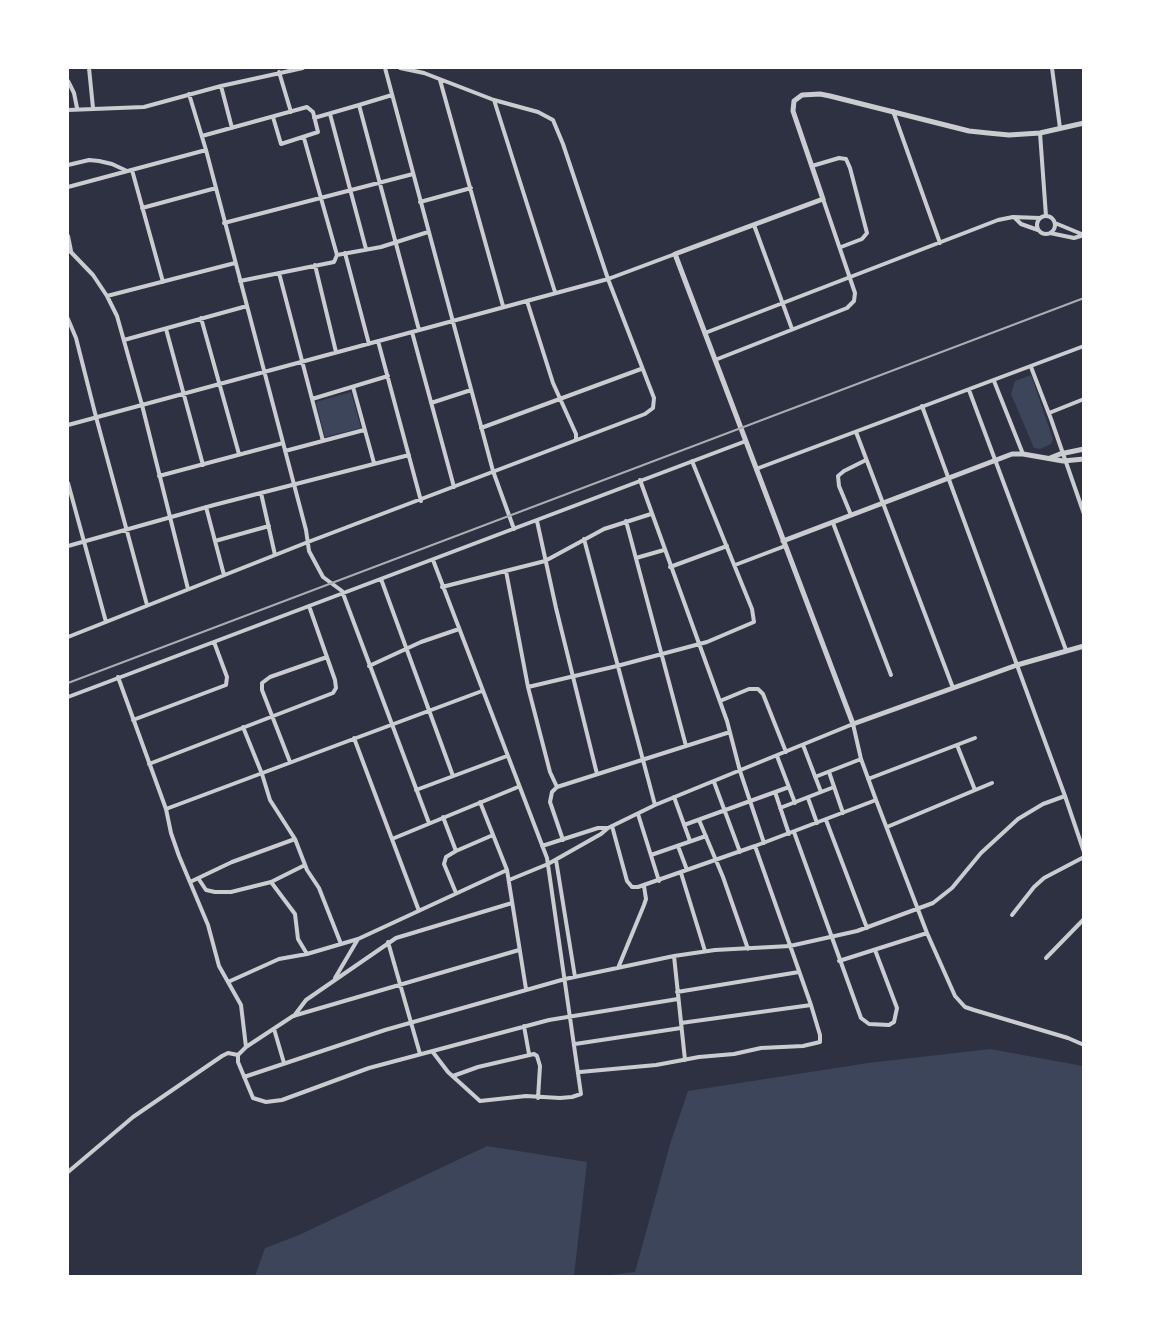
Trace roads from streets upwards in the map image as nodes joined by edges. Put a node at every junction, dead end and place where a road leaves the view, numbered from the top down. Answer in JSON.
{"nodes":[{"id":1,"x":89,"y":68,"type":"edge"},
{"id":2,"x":303,"y":68,"type":"edge"},
{"id":3,"x":385,"y":68,"type":"edge"},
{"id":4,"x":400,"y":68,"type":"edge"},
{"id":5,"x":1052,"y":68,"type":"edge"},
{"id":6,"x":279,"y":72,"type":"junction"},
{"id":7,"x":440,"y":80,"type":"junction"},
{"id":8,"x":68,"y":81,"type":"edge"},
{"id":9,"x":221,"y":86,"type":"junction"},
{"id":10,"x":189,"y":94,"type":"junction"},
{"id":11,"x":392,"y":95,"type":"junction"},
{"id":12,"x":494,"y":100,"type":"junction"},
{"id":13,"x":359,"y":105,"type":"junction"},
{"id":14,"x":77,"y":108,"type":"junction"},
{"id":15,"x":93,"y":108,"type":"junction"},
{"id":16,"x":68,"y":110,"type":"edge"},
{"id":17,"x":893,"y":111,"type":"junction"},
{"id":18,"x":291,"y":112,"type":"junction"},
{"id":19,"x":330,"y":113,"type":"junction"},
{"id":20,"x":273,"y":117,"type":"junction"},
{"id":21,"x":314,"y":117,"type":"junction"},
{"id":22,"x":1083,"y":123,"type":"edge"},
{"id":23,"x":232,"y":128,"type":"junction"},
{"id":24,"x":1060,"y":129,"type":"junction"},
{"id":25,"x":1040,"y":133,"type":"junction"},
{"id":26,"x":202,"y":136,"type":"junction"},
{"id":27,"x":304,"y":138,"type":"junction"},
{"id":28,"x":206,"y":150,"type":"junction"},
{"id":29,"x":68,"y":165,"type":"edge"},
{"id":30,"x":812,"y":166,"type":"junction"},
{"id":31,"x":130,"y":171,"type":"junction"},
{"id":32,"x":412,"y":174,"type":"junction"},
{"id":33,"x":379,"y":182,"type":"junction"},
{"id":34,"x":68,"y":187,"type":"edge"},
{"id":35,"x":216,"y":188,"type":"junction"},
{"id":36,"x":471,"y":188,"type":"junction"},
{"id":37,"x":351,"y":190,"type":"junction"},
{"id":38,"x":320,"y":198,"type":"junction"},
{"id":39,"x":823,"y":199,"type":"junction"},
{"id":40,"x":420,"y":202,"type":"junction"},
{"id":41,"x":142,"y":208,"type":"junction"},
{"id":42,"x":1046,"y":216,"type":"junction"},
{"id":43,"x":1013,"y":217,"type":"junction"},
{"id":44,"x":1040,"y":218,"type":"junction"},
{"id":45,"x":224,"y":223,"type":"junction"},
{"id":46,"x":1055,"y":223,"type":"junction"},
{"id":47,"x":754,"y":225,"type":"junction"},
{"id":48,"x":1038,"y":230,"type":"junction"},
{"id":49,"x":428,"y":232,"type":"junction"},
{"id":50,"x":1050,"y":233,"type":"junction"},
{"id":51,"x":1083,"y":235,"type":"edge"},
{"id":52,"x":68,"y":236,"type":"edge"},
{"id":53,"x":395,"y":242,"type":"junction"},
{"id":54,"x":940,"y":243,"type":"junction"},
{"id":55,"x":840,"y":247,"type":"junction"},
{"id":56,"x":366,"y":249,"type":"junction"},
{"id":57,"x":69,"y":250,"type":"edge"},
{"id":58,"x":345,"y":253,"type":"junction"},
{"id":59,"x":675,"y":254,"type":"junction"},
{"id":60,"x":337,"y":255,"type":"junction"},
{"id":61,"x":235,"y":263,"type":"junction"},
{"id":62,"x":315,"y":265,"type":"junction"},
{"id":63,"x":279,"y":273,"type":"junction"},
{"id":64,"x":850,"y":277,"type":"junction"},
{"id":65,"x":608,"y":279,"type":"junction"},
{"id":66,"x":240,"y":281,"type":"junction"},
{"id":67,"x":163,"y":282,"type":"junction"},
{"id":68,"x":555,"y":292,"type":"junction"},
{"id":69,"x":107,"y":296,"type":"junction"},
{"id":70,"x":527,"y":301,"type":"junction"},
{"id":71,"x":782,"y":302,"type":"junction"},
{"id":72,"x":247,"y":306,"type":"junction"},
{"id":73,"x":504,"y":306,"type":"junction"},
{"id":74,"x":201,"y":318,"type":"junction"},
{"id":75,"x":68,"y":319,"type":"edge"},
{"id":76,"x":452,"y":322,"type":"junction"},
{"id":77,"x":166,"y":329,"type":"junction"},
{"id":78,"x":792,"y":329,"type":"junction"},
{"id":79,"x":419,"y":330,"type":"junction"},
{"id":80,"x":412,"y":332,"type":"junction"},
{"id":81,"x":705,"y":333,"type":"junction"},
{"id":82,"x":124,"y":340,"type":"junction"},
{"id":83,"x":378,"y":341,"type":"junction"},
{"id":84,"x":369,"y":344,"type":"junction"},
{"id":85,"x":1083,"y":346,"type":"edge"},
{"id":86,"x":336,"y":352,"type":"junction"},
{"id":87,"x":715,"y":360,"type":"junction"},
{"id":88,"x":302,"y":362,"type":"junction"},
{"id":89,"x":1031,"y":367,"type":"junction"},
{"id":90,"x":641,"y":369,"type":"junction"},
{"id":91,"x":264,"y":372,"type":"junction"},
{"id":92,"x":388,"y":376,"type":"junction"},
{"id":93,"x":994,"y":381,"type":"junction"},
{"id":94,"x":220,"y":385,"type":"junction"},
{"id":95,"x":353,"y":387,"type":"junction"},
{"id":96,"x":471,"y":390,"type":"junction"},
{"id":97,"x":969,"y":390,"type":"junction"},
{"id":98,"x":185,"y":394,"type":"junction"},
{"id":99,"x":312,"y":399,"type":"junction"},
{"id":100,"x":559,"y":399,"type":"junction"},
{"id":101,"x":1083,"y":399,"type":"edge"},
{"id":102,"x":431,"y":403,"type":"junction"},
{"id":103,"x":142,"y":405,"type":"junction"},
{"id":104,"x":922,"y":406,"type":"junction"},
{"id":105,"x":1049,"y":412,"type":"junction"},
{"id":106,"x":96,"y":417,"type":"junction"},
{"id":107,"x":68,"y":425,"type":"edge"},
{"id":108,"x":482,"y":428,"type":"junction"},
{"id":109,"x":364,"y":430,"type":"junction"},
{"id":110,"x":856,"y":432,"type":"junction"},
{"id":111,"x":576,"y":440,"type":"junction"},
{"id":112,"x":323,"y":441,"type":"junction"},
{"id":113,"x":746,"y":441,"type":"junction"},
{"id":114,"x":283,"y":443,"type":"junction"},
{"id":115,"x":1083,"y":449,"type":"edge"},
{"id":116,"x":285,"y":451,"type":"junction"},
{"id":117,"x":1064,"y":453,"type":"junction"},
{"id":118,"x":239,"y":454,"type":"junction"},
{"id":119,"x":1023,"y":454,"type":"junction"},
{"id":120,"x":409,"y":456,"type":"junction"},
{"id":121,"x":1050,"y":458,"type":"junction"},
{"id":122,"x":1083,"y":459,"type":"edge"},
{"id":123,"x":692,"y":460,"type":"junction"},
{"id":124,"x":866,"y":460,"type":"junction"},
{"id":125,"x":995,"y":460,"type":"junction"},
{"id":126,"x":1066,"y":461,"type":"junction"},
{"id":127,"x":374,"y":463,"type":"junction"},
{"id":128,"x":203,"y":465,"type":"junction"},
{"id":129,"x":756,"y":470,"type":"junction"},
{"id":130,"x":493,"y":471,"type":"junction"},
{"id":131,"x":159,"y":476,"type":"junction"},
{"id":132,"x":947,"y":479,"type":"junction"},
{"id":133,"x":640,"y":480,"type":"junction"},
{"id":134,"x":68,"y":483,"type":"edge"},
{"id":135,"x":294,"y":485,"type":"junction"},
{"id":136,"x":454,"y":487,"type":"junction"},
{"id":137,"x":261,"y":493,"type":"junction"},
{"id":138,"x":421,"y":501,"type":"junction"},
{"id":139,"x":883,"y":503,"type":"junction"},
{"id":140,"x":206,"y":507,"type":"junction"},
{"id":141,"x":651,"y":514,"type":"junction"},
{"id":142,"x":1083,"y":514,"type":"edge"},
{"id":143,"x":851,"y":516,"type":"junction"},
{"id":144,"x":171,"y":518,"type":"junction"},
{"id":145,"x":537,"y":521,"type":"junction"},
{"id":146,"x":626,"y":521,"type":"junction"},
{"id":147,"x":833,"y":523,"type":"junction"},
{"id":148,"x":269,"y":526,"type":"junction"},
{"id":149,"x":514,"y":530,"type":"junction"},
{"id":150,"x":127,"y":531,"type":"junction"},
{"id":151,"x":584,"y":539,"type":"junction"},
{"id":152,"x":215,"y":541,"type":"junction"},
{"id":153,"x":82,"y":542,"type":"junction"},
{"id":154,"x":308,"y":542,"type":"junction"},
{"id":155,"x":784,"y":543,"type":"junction"},
{"id":156,"x":68,"y":546,"type":"edge"},
{"id":157,"x":727,"y":546,"type":"junction"},
{"id":158,"x":664,"y":550,"type":"junction"},
{"id":159,"x":275,"y":555,"type":"junction"},
{"id":160,"x":636,"y":558,"type":"junction"},
{"id":161,"x":432,"y":560,"type":"junction"},
{"id":162,"x":545,"y":561,"type":"junction"},
{"id":163,"x":735,"y":565,"type":"junction"},
{"id":164,"x":670,"y":567,"type":"junction"},
{"id":165,"x":506,"y":571,"type":"junction"},
{"id":166,"x":224,"y":575,"type":"junction"},
{"id":167,"x":381,"y":579,"type":"junction"},
{"id":168,"x":442,"y":587,"type":"junction"},
{"id":169,"x":188,"y":589,"type":"junction"},
{"id":170,"x":343,"y":593,"type":"junction"},
{"id":171,"x":147,"y":605,"type":"junction"},
{"id":172,"x":309,"y":606,"type":"junction"},
{"id":173,"x":106,"y":622,"type":"junction"},
{"id":174,"x":459,"y":629,"type":"junction"},
{"id":175,"x":68,"y":638,"type":"edge"},
{"id":176,"x":214,"y":642,"type":"junction"},
{"id":177,"x":698,"y":643,"type":"junction"},
{"id":178,"x":1083,"y":646,"type":"edge"},
{"id":179,"x":407,"y":650,"type":"junction"},
{"id":180,"x":1066,"y":651,"type":"junction"},
{"id":181,"x":660,"y":654,"type":"junction"},
{"id":182,"x":327,"y":657,"type":"junction"},
{"id":183,"x":1017,"y":665,"type":"junction"},
{"id":184,"x":369,"y":666,"type":"junction"},
{"id":185,"x":618,"y":666,"type":"junction"},
{"id":186,"x":891,"y":675,"type":"dead end"},
{"id":187,"x":573,"y":676,"type":"junction"},
{"id":188,"x":118,"y":677,"type":"junction"},
{"id":189,"x":528,"y":687,"type":"junction"},
{"id":190,"x":952,"y":688,"type":"junction"},
{"id":191,"x":482,"y":691,"type":"junction"},
{"id":192,"x":68,"y":697,"type":"edge"},
{"id":193,"x":720,"y":701,"type":"junction"},
{"id":194,"x":428,"y":710,"type":"junction"},
{"id":195,"x":272,"y":716,"type":"junction"},
{"id":196,"x":134,"y":720,"type":"junction"},
{"id":197,"x":391,"y":724,"type":"junction"},
{"id":198,"x":853,"y":724,"type":"junction"},
{"id":199,"x":243,"y":728,"type":"junction"},
{"id":200,"x":730,"y":732,"type":"junction"},
{"id":201,"x":354,"y":738,"type":"junction"},
{"id":202,"x":975,"y":738,"type":"dead end"},
{"id":203,"x":803,"y":745,"type":"junction"},
{"id":204,"x":957,"y":745,"type":"junction"},
{"id":205,"x":686,"y":746,"type":"junction"},
{"id":206,"x":786,"y":752,"type":"junction"},
{"id":207,"x":507,"y":756,"type":"junction"},
{"id":208,"x":777,"y":756,"type":"junction"},
{"id":209,"x":861,"y":759,"type":"junction"},
{"id":210,"x":642,"y":760,"type":"junction"},
{"id":211,"x":290,"y":762,"type":"junction"},
{"id":212,"x":148,"y":764,"type":"junction"},
{"id":213,"x":740,"y":771,"type":"junction"},
{"id":214,"x":829,"y":772,"type":"junction"},
{"id":215,"x":262,"y":774,"type":"junction"},
{"id":216,"x":597,"y":774,"type":"junction"},
{"id":217,"x":453,"y":776,"type":"junction"},
{"id":218,"x":815,"y":777,"type":"junction"},
{"id":219,"x":868,"y":779,"type":"junction"},
{"id":220,"x":714,"y":782,"type":"junction"},
{"id":221,"x":992,"y":783,"type":"dead end"},
{"id":222,"x":518,"y":787,"type":"junction"},
{"id":223,"x":557,"y":787,"type":"junction"},
{"id":224,"x":789,"y":787,"type":"junction"},
{"id":225,"x":834,"y":787,"type":"junction"},
{"id":226,"x":416,"y":790,"type":"junction"},
{"id":227,"x":975,"y":790,"type":"junction"},
{"id":228,"x":775,"y":792,"type":"junction"},
{"id":229,"x":821,"y":792,"type":"junction"},
{"id":230,"x":1065,"y":796,"type":"junction"},
{"id":231,"x":674,"y":797,"type":"junction"},
{"id":232,"x":808,"y":798,"type":"junction"},
{"id":233,"x":876,"y":800,"type":"junction"},
{"id":234,"x":750,"y":801,"type":"junction"},
{"id":235,"x":480,"y":802,"type":"junction"},
{"id":236,"x":795,"y":803,"type":"junction"},
{"id":237,"x":655,"y":805,"type":"junction"},
{"id":238,"x":780,"y":808,"type":"junction"},
{"id":239,"x":166,"y":809,"type":"junction"},
{"id":240,"x":724,"y":811,"type":"junction"},
{"id":241,"x":843,"y":813,"type":"junction"},
{"id":242,"x":638,"y":814,"type":"junction"},
{"id":243,"x":443,"y":817,"type":"junction"},
{"id":244,"x":699,"y":820,"type":"junction"},
{"id":245,"x":826,"y":820,"type":"junction"},
{"id":246,"x":429,"y":823,"type":"junction"},
{"id":247,"x":817,"y":823,"type":"junction"},
{"id":248,"x":684,"y":825,"type":"junction"},
{"id":249,"x":887,"y":826,"type":"junction"},
{"id":250,"x":610,"y":827,"type":"junction"},
{"id":251,"x":792,"y":833,"type":"junction"},
{"id":252,"x":493,"y":835,"type":"junction"},
{"id":253,"x":706,"y":836,"type":"junction"},
{"id":254,"x":392,"y":838,"type":"junction"},
{"id":255,"x":295,"y":839,"type":"junction"},
{"id":256,"x":563,"y":840,"type":"junction"},
{"id":257,"x":690,"y":841,"type":"junction"},
{"id":258,"x":764,"y":843,"type":"junction"},
{"id":259,"x":542,"y":846,"type":"junction"},
{"id":260,"x":678,"y":846,"type":"junction"},
{"id":261,"x":755,"y":846,"type":"junction"},
{"id":262,"x":456,"y":851,"type":"junction"},
{"id":263,"x":740,"y":852,"type":"junction"},
{"id":264,"x":1083,"y":852,"type":"edge"},
{"id":265,"x":651,"y":855,"type":"junction"},
{"id":266,"x":1083,"y":857,"type":"edge"},
{"id":267,"x":556,"y":860,"type":"junction"},
{"id":268,"x":715,"y":860,"type":"junction"},
{"id":269,"x":548,"y":864,"type":"junction"},
{"id":270,"x":305,"y":865,"type":"junction"},
{"id":271,"x":507,"y":870,"type":"junction"},
{"id":272,"x":688,"y":871,"type":"junction"},
{"id":273,"x":681,"y":873,"type":"junction"},
{"id":274,"x":198,"y":878,"type":"junction"},
{"id":275,"x":510,"y":880,"type":"junction"},
{"id":276,"x":659,"y":881,"type":"junction"},
{"id":277,"x":190,"y":882,"type":"junction"},
{"id":278,"x":271,"y":882,"type":"junction"},
{"id":279,"x":644,"y":886,"type":"junction"},
{"id":280,"x":456,"y":893,"type":"junction"},
{"id":281,"x":512,"y":903,"type":"junction"},
{"id":282,"x":918,"y":909,"type":"junction"},
{"id":283,"x":418,"y":911,"type":"junction"},
{"id":284,"x":1012,"y":915,"type":"dead end"},
{"id":285,"x":1083,"y":919,"type":"edge"},
{"id":286,"x":867,"y":928,"type":"junction"},
{"id":287,"x":927,"y":933,"type":"junction"},
{"id":288,"x":831,"y":938,"type":"junction"},
{"id":289,"x":358,"y":939,"type":"junction"},
{"id":290,"x":388,"y":942,"type":"junction"},
{"id":291,"x":341,"y":944,"type":"junction"},
{"id":292,"x":790,"y":946,"type":"junction"},
{"id":293,"x":748,"y":949,"type":"junction"},
{"id":294,"x":519,"y":950,"type":"junction"},
{"id":295,"x":875,"y":950,"type":"junction"},
{"id":296,"x":705,"y":951,"type":"junction"},
{"id":297,"x":307,"y":954,"type":"junction"},
{"id":298,"x":674,"y":956,"type":"junction"},
{"id":299,"x":1046,"y":958,"type":"dead end"},
{"id":300,"x":839,"y":962,"type":"junction"},
{"id":301,"x":618,"y":968,"type":"junction"},
{"id":302,"x":799,"y":972,"type":"junction"},
{"id":303,"x":575,"y":977,"type":"junction"},
{"id":304,"x":565,"y":979,"type":"junction"},
{"id":305,"x":333,"y":981,"type":"junction"},
{"id":306,"x":228,"y":982,"type":"junction"},
{"id":307,"x":401,"y":986,"type":"junction"},
{"id":308,"x":526,"y":989,"type":"junction"},
{"id":309,"x":677,"y":992,"type":"junction"},
{"id":310,"x":678,"y":999,"type":"junction"},
{"id":311,"x":811,"y":1005,"type":"junction"},
{"id":312,"x":293,"y":1016,"type":"junction"},
{"id":313,"x":570,"y":1016,"type":"junction"},
{"id":314,"x":411,"y":1023,"type":"junction"},
{"id":315,"x":524,"y":1026,"type":"junction"},
{"id":316,"x":681,"y":1026,"type":"junction"},
{"id":317,"x":274,"y":1029,"type":"junction"},
{"id":318,"x":574,"y":1044,"type":"junction"},
{"id":319,"x":1083,"y":1045,"type":"edge"},
{"id":320,"x":246,"y":1047,"type":"junction"},
{"id":321,"x":432,"y":1051,"type":"junction"},
{"id":322,"x":420,"y":1054,"type":"junction"},
{"id":323,"x":529,"y":1054,"type":"junction"},
{"id":324,"x":238,"y":1055,"type":"junction"},
{"id":325,"x":685,"y":1060,"type":"junction"},
{"id":326,"x":284,"y":1063,"type":"junction"},
{"id":327,"x":580,"y":1072,"type":"junction"},
{"id":328,"x":453,"y":1076,"type":"junction"},
{"id":329,"x":244,"y":1077,"type":"junction"},
{"id":330,"x":538,"y":1098,"type":"junction"},
{"id":331,"x":68,"y":1172,"type":"edge"}],
"edges":[{"from":1,"to":15,"type":"street"},
{"from":2,"to":6,"type":"street"},
{"from":3,"to":11,"type":"street"},
{"from":4,"to":7,"type":"street"},
{"from":5,"to":24,"type":"street"},
{"from":6,"to":9,"type":"street"},
{"from":6,"to":18,"type":"street"},
{"from":7,"to":12,"type":"street"},
{"from":7,"to":36,"type":"street"},
{"from":8,"to":14,"type":"street"},
{"from":9,"to":10,"type":"street"},
{"from":9,"to":23,"type":"street"},
{"from":10,"to":15,"type":"street"},
{"from":10,"to":26,"type":"street"},
{"from":11,"to":13,"type":"street"},
{"from":11,"to":32,"type":"street"},
{"from":12,"to":65,"type":"street"},
{"from":12,"to":68,"type":"street"},
{"from":13,"to":19,"type":"street"},
{"from":13,"to":33,"type":"street"},
{"from":14,"to":15,"type":"street"},
{"from":14,"to":16,"type":"street"},
{"from":17,"to":25,"type":"street"},
{"from":17,"to":30,"type":"street"},
{"from":17,"to":54,"type":"street"},
{"from":18,"to":20,"type":"street"},
{"from":18,"to":21,"type":"street"},
{"from":19,"to":21,"type":"street"},
{"from":19,"to":37,"type":"street"},
{"from":20,"to":23,"type":"street"},
{"from":20,"to":27,"type":"street"},
{"from":21,"to":27,"type":"street"},
{"from":22,"to":24,"type":"street"},
{"from":23,"to":26,"type":"street"},
{"from":24,"to":25,"type":"street"},
{"from":25,"to":42,"type":"street"},
{"from":26,"to":28,"type":"street"},
{"from":27,"to":38,"type":"street"},
{"from":28,"to":31,"type":"street"},
{"from":28,"to":35,"type":"street"},
{"from":29,"to":31,"type":"street"},
{"from":30,"to":39,"type":"street"},
{"from":30,"to":55,"type":"street"},
{"from":31,"to":34,"type":"street"},
{"from":31,"to":41,"type":"street"},
{"from":32,"to":33,"type":"street"},
{"from":32,"to":40,"type":"street"},
{"from":33,"to":37,"type":"street"},
{"from":33,"to":53,"type":"street"},
{"from":35,"to":41,"type":"street"},
{"from":35,"to":45,"type":"street"},
{"from":36,"to":40,"type":"street"},
{"from":36,"to":73,"type":"street"},
{"from":37,"to":38,"type":"street"},
{"from":37,"to":56,"type":"street"},
{"from":38,"to":45,"type":"street"},
{"from":38,"to":60,"type":"street"},
{"from":39,"to":47,"type":"street"},
{"from":39,"to":55,"type":"street"},
{"from":40,"to":49,"type":"street"},
{"from":41,"to":67,"type":"street"},
{"from":42,"to":44,"type":"street"},
{"from":42,"to":46,"type":"street"},
{"from":43,"to":44,"type":"street"},
{"from":43,"to":48,"type":"street"},
{"from":43,"to":54,"type":"street"},
{"from":44,"to":48,"type":"street"},
{"from":45,"to":61,"type":"street"},
{"from":46,"to":50,"type":"street"},
{"from":46,"to":51,"type":"street"},
{"from":47,"to":59,"type":"street"},
{"from":47,"to":71,"type":"street"},
{"from":48,"to":50,"type":"street"},
{"from":49,"to":53,"type":"street"},
{"from":49,"to":76,"type":"street"},
{"from":50,"to":51,"type":"street"},
{"from":52,"to":57,"type":"street"},
{"from":53,"to":56,"type":"street"},
{"from":53,"to":79,"type":"street"},
{"from":54,"to":64,"type":"street"},
{"from":55,"to":64,"type":"street"},
{"from":56,"to":58,"type":"street"},
{"from":57,"to":69,"type":"street"},
{"from":58,"to":60,"type":"street"},
{"from":58,"to":84,"type":"street"},
{"from":59,"to":65,"type":"street"},
{"from":59,"to":81,"type":"street"},
{"from":60,"to":62,"type":"street"},
{"from":61,"to":66,"type":"street"},
{"from":61,"to":67,"type":"street"},
{"from":62,"to":63,"type":"street"},
{"from":62,"to":86,"type":"street"},
{"from":63,"to":66,"type":"street"},
{"from":63,"to":88,"type":"street"},
{"from":64,"to":71,"type":"street"},
{"from":64,"to":78,"type":"street"},
{"from":65,"to":68,"type":"street"},
{"from":65,"to":90,"type":"street"},
{"from":66,"to":72,"type":"street"},
{"from":67,"to":69,"type":"street"},
{"from":68,"to":70,"type":"street"},
{"from":69,"to":82,"type":"street"},
{"from":70,"to":73,"type":"street"},
{"from":70,"to":100,"type":"street"},
{"from":71,"to":78,"type":"street"},
{"from":71,"to":81,"type":"street"},
{"from":72,"to":74,"type":"street"},
{"from":72,"to":91,"type":"street"},
{"from":73,"to":76,"type":"street"},
{"from":74,"to":77,"type":"street"},
{"from":74,"to":94,"type":"street"},
{"from":75,"to":106,"type":"street"},
{"from":76,"to":79,"type":"street"},
{"from":76,"to":96,"type":"street"},
{"from":77,"to":82,"type":"street"},
{"from":77,"to":98,"type":"street"},
{"from":78,"to":87,"type":"street"},
{"from":79,"to":80,"type":"street"},
{"from":80,"to":83,"type":"street"},
{"from":80,"to":102,"type":"street"},
{"from":81,"to":87,"type":"street"},
{"from":82,"to":103,"type":"street"},
{"from":83,"to":84,"type":"street"},
{"from":83,"to":92,"type":"street"},
{"from":84,"to":86,"type":"street"},
{"from":85,"to":89,"type":"street"},
{"from":86,"to":88,"type":"street"},
{"from":87,"to":113,"type":"street"},
{"from":88,"to":91,"type":"street"},
{"from":88,"to":99,"type":"street"},
{"from":89,"to":93,"type":"street"},
{"from":89,"to":105,"type":"street"},
{"from":90,"to":100,"type":"street"},
{"from":90,"to":111,"type":"street"},
{"from":91,"to":94,"type":"street"},
{"from":91,"to":114,"type":"street"},
{"from":92,"to":95,"type":"street"},
{"from":92,"to":120,"type":"street"},
{"from":93,"to":97,"type":"street"},
{"from":93,"to":119,"type":"street"},
{"from":94,"to":98,"type":"street"},
{"from":94,"to":118,"type":"street"},
{"from":95,"to":99,"type":"street"},
{"from":95,"to":109,"type":"street"},
{"from":96,"to":102,"type":"street"},
{"from":96,"to":108,"type":"street"},
{"from":97,"to":104,"type":"street"},
{"from":97,"to":125,"type":"street"},
{"from":98,"to":103,"type":"street"},
{"from":98,"to":128,"type":"street"},
{"from":99,"to":112,"type":"street"},
{"from":100,"to":108,"type":"street"},
{"from":100,"to":111,"type":"street"},
{"from":101,"to":105,"type":"street"},
{"from":102,"to":136,"type":"street"},
{"from":103,"to":106,"type":"street"},
{"from":103,"to":131,"type":"street"},
{"from":104,"to":110,"type":"street"},
{"from":104,"to":132,"type":"street"},
{"from":105,"to":117,"type":"street"},
{"from":106,"to":107,"type":"street"},
{"from":106,"to":150,"type":"street"},
{"from":108,"to":130,"type":"street"},
{"from":109,"to":112,"type":"street"},
{"from":109,"to":127,"type":"street"},
{"from":110,"to":124,"type":"street"},
{"from":110,"to":129,"type":"street"},
{"from":111,"to":130,"type":"street"},
{"from":112,"to":116,"type":"street"},
{"from":113,"to":123,"type":"street"},
{"from":113,"to":129,"type":"street"},
{"from":114,"to":116,"type":"street"},
{"from":114,"to":118,"type":"street"},
{"from":115,"to":117,"type":"street"},
{"from":116,"to":135,"type":"street"},
{"from":117,"to":121,"type":"street"},
{"from":117,"to":126,"type":"street"},
{"from":118,"to":128,"type":"street"},
{"from":119,"to":121,"type":"street"},
{"from":119,"to":125,"type":"street"},
{"from":120,"to":127,"type":"street"},
{"from":120,"to":138,"type":"street"},
{"from":121,"to":126,"type":"street"},
{"from":122,"to":126,"type":"street"},
{"from":123,"to":133,"type":"street"},
{"from":123,"to":157,"type":"street"},
{"from":124,"to":139,"type":"street"},
{"from":124,"to":143,"type":"street"},
{"from":125,"to":132,"type":"street"},
{"from":125,"to":180,"type":"street"},
{"from":126,"to":142,"type":"street"},
{"from":127,"to":135,"type":"street"},
{"from":128,"to":131,"type":"street"},
{"from":129,"to":155,"type":"street"},
{"from":130,"to":136,"type":"street"},
{"from":130,"to":149,"type":"street"},
{"from":131,"to":144,"type":"street"},
{"from":132,"to":139,"type":"street"},
{"from":132,"to":183,"type":"street"},
{"from":133,"to":141,"type":"street"},
{"from":133,"to":145,"type":"street"},
{"from":134,"to":153,"type":"street"},
{"from":135,"to":137,"type":"street"},
{"from":135,"to":154,"type":"street"},
{"from":136,"to":138,"type":"street"},
{"from":137,"to":140,"type":"street"},
{"from":137,"to":148,"type":"street"},
{"from":138,"to":154,"type":"street"},
{"from":139,"to":143,"type":"street"},
{"from":139,"to":190,"type":"street"},
{"from":140,"to":144,"type":"street"},
{"from":140,"to":152,"type":"street"},
{"from":141,"to":146,"type":"street"},
{"from":141,"to":158,"type":"street"},
{"from":143,"to":147,"type":"street"},
{"from":144,"to":150,"type":"street"},
{"from":144,"to":169,"type":"street"},
{"from":145,"to":149,"type":"street"},
{"from":145,"to":162,"type":"street"},
{"from":146,"to":151,"type":"street"},
{"from":146,"to":160,"type":"street"},
{"from":147,"to":155,"type":"street"},
{"from":147,"to":186,"type":"street"},
{"from":148,"to":152,"type":"street"},
{"from":148,"to":159,"type":"street"},
{"from":149,"to":161,"type":"street"},
{"from":150,"to":153,"type":"street"},
{"from":150,"to":171,"type":"street"},
{"from":151,"to":162,"type":"street"},
{"from":151,"to":185,"type":"street"},
{"from":152,"to":166,"type":"street"},
{"from":153,"to":156,"type":"street"},
{"from":153,"to":173,"type":"street"},
{"from":154,"to":159,"type":"street"},
{"from":154,"to":170,"type":"street"},
{"from":155,"to":163,"type":"street"},
{"from":155,"to":198,"type":"street"},
{"from":157,"to":163,"type":"street"},
{"from":157,"to":164,"type":"street"},
{"from":158,"to":160,"type":"street"},
{"from":158,"to":164,"type":"street"},
{"from":159,"to":166,"type":"street"},
{"from":160,"to":181,"type":"street"},
{"from":161,"to":167,"type":"street"},
{"from":161,"to":168,"type":"street"},
{"from":162,"to":165,"type":"street"},
{"from":162,"to":187,"type":"street"},
{"from":163,"to":177,"type":"street"},
{"from":164,"to":177,"type":"street"},
{"from":165,"to":168,"type":"street"},
{"from":165,"to":189,"type":"street"},
{"from":166,"to":169,"type":"street"},
{"from":167,"to":170,"type":"street"},
{"from":167,"to":179,"type":"street"},
{"from":168,"to":174,"type":"street"},
{"from":169,"to":171,"type":"street"},
{"from":170,"to":172,"type":"street"},
{"from":170,"to":184,"type":"street"},
{"from":171,"to":173,"type":"street"},
{"from":172,"to":176,"type":"street"},
{"from":172,"to":182,"type":"street"},
{"from":173,"to":175,"type":"street"},
{"from":174,"to":179,"type":"street"},
{"from":174,"to":191,"type":"street"},
{"from":176,"to":188,"type":"street"},
{"from":176,"to":196,"type":"street"},
{"from":177,"to":181,"type":"street"},
{"from":177,"to":193,"type":"street"},
{"from":178,"to":180,"type":"street"},
{"from":179,"to":184,"type":"street"},
{"from":179,"to":194,"type":"street"},
{"from":180,"to":183,"type":"street"},
{"from":181,"to":185,"type":"street"},
{"from":181,"to":205,"type":"street"},
{"from":182,"to":195,"type":"street"},
{"from":182,"to":195,"type":"street"},
{"from":183,"to":190,"type":"street"},
{"from":183,"to":230,"type":"street"},
{"from":184,"to":197,"type":"street"},
{"from":185,"to":187,"type":"street"},
{"from":185,"to":210,"type":"street"},
{"from":187,"to":189,"type":"street"},
{"from":187,"to":216,"type":"street"},
{"from":188,"to":192,"type":"street"},
{"from":188,"to":196,"type":"street"},
{"from":189,"to":223,"type":"street"},
{"from":190,"to":198,"type":"street"},
{"from":191,"to":194,"type":"street"},
{"from":191,"to":207,"type":"street"},
{"from":193,"to":200,"type":"street"},
{"from":193,"to":206,"type":"street"},
{"from":194,"to":197,"type":"street"},
{"from":194,"to":217,"type":"street"},
{"from":195,"to":199,"type":"street"},
{"from":195,"to":211,"type":"street"},
{"from":196,"to":212,"type":"street"},
{"from":197,"to":201,"type":"street"},
{"from":197,"to":226,"type":"street"},
{"from":198,"to":203,"type":"street"},
{"from":198,"to":209,"type":"street"},
{"from":199,"to":212,"type":"street"},
{"from":199,"to":215,"type":"street"},
{"from":200,"to":205,"type":"street"},
{"from":200,"to":213,"type":"street"},
{"from":201,"to":211,"type":"street"},
{"from":201,"to":254,"type":"street"},
{"from":202,"to":204,"type":"street"},
{"from":203,"to":206,"type":"street"},
{"from":203,"to":218,"type":"street"},
{"from":204,"to":219,"type":"street"},
{"from":204,"to":227,"type":"street"},
{"from":205,"to":210,"type":"street"},
{"from":206,"to":208,"type":"street"},
{"from":207,"to":217,"type":"street"},
{"from":207,"to":222,"type":"street"},
{"from":208,"to":213,"type":"street"},
{"from":208,"to":224,"type":"street"},
{"from":209,"to":214,"type":"street"},
{"from":209,"to":219,"type":"street"},
{"from":210,"to":216,"type":"street"},
{"from":210,"to":237,"type":"street"},
{"from":211,"to":215,"type":"street"},
{"from":212,"to":239,"type":"street"},
{"from":213,"to":220,"type":"street"},
{"from":213,"to":234,"type":"street"},
{"from":214,"to":218,"type":"street"},
{"from":214,"to":225,"type":"street"},
{"from":215,"to":239,"type":"street"},
{"from":215,"to":255,"type":"street"},
{"from":216,"to":223,"type":"street"},
{"from":217,"to":226,"type":"street"},
{"from":218,"to":229,"type":"street"},
{"from":219,"to":233,"type":"street"},
{"from":220,"to":231,"type":"street"},
{"from":220,"to":240,"type":"street"},
{"from":221,"to":227,"type":"street"},
{"from":222,"to":235,"type":"street"},
{"from":222,"to":259,"type":"street"},
{"from":223,"to":256,"type":"street"},
{"from":224,"to":228,"type":"street"},
{"from":224,"to":236,"type":"street"},
{"from":225,"to":229,"type":"street"},
{"from":225,"to":241,"type":"street"},
{"from":226,"to":246,"type":"street"},
{"from":227,"to":249,"type":"street"},
{"from":228,"to":234,"type":"street"},
{"from":228,"to":238,"type":"street"},
{"from":229,"to":232,"type":"street"},
{"from":230,"to":264,"type":"street"},
{"from":230,"to":282,"type":"street"},
{"from":231,"to":237,"type":"street"},
{"from":231,"to":248,"type":"street"},
{"from":232,"to":236,"type":"street"},
{"from":232,"to":247,"type":"street"},
{"from":233,"to":241,"type":"street"},
{"from":233,"to":249,"type":"street"},
{"from":234,"to":240,"type":"street"},
{"from":234,"to":258,"type":"street"},
{"from":235,"to":243,"type":"street"},
{"from":235,"to":252,"type":"street"},
{"from":236,"to":238,"type":"street"},
{"from":237,"to":242,"type":"street"},
{"from":238,"to":251,"type":"street"},
{"from":239,"to":277,"type":"street"},
{"from":240,"to":244,"type":"street"},
{"from":240,"to":263,"type":"street"},
{"from":241,"to":245,"type":"street"},
{"from":242,"to":250,"type":"street"},
{"from":242,"to":265,"type":"street"},
{"from":243,"to":246,"type":"street"},
{"from":243,"to":262,"type":"street"},
{"from":244,"to":248,"type":"street"},
{"from":244,"to":253,"type":"street"},
{"from":245,"to":247,"type":"street"},
{"from":245,"to":286,"type":"street"},
{"from":246,"to":254,"type":"street"},
{"from":247,"to":251,"type":"street"},
{"from":248,"to":257,"type":"street"},
{"from":249,"to":282,"type":"street"},
{"from":250,"to":256,"type":"street"},
{"from":250,"to":267,"type":"street"},
{"from":250,"to":279,"type":"street"},
{"from":251,"to":258,"type":"street"},
{"from":251,"to":288,"type":"street"},
{"from":252,"to":262,"type":"street"},
{"from":252,"to":271,"type":"street"},
{"from":253,"to":257,"type":"street"},
{"from":253,"to":268,"type":"street"},
{"from":254,"to":283,"type":"street"},
{"from":255,"to":270,"type":"street"},
{"from":255,"to":274,"type":"street"},
{"from":256,"to":259,"type":"street"},
{"from":257,"to":260,"type":"street"},
{"from":258,"to":261,"type":"street"},
{"from":259,"to":269,"type":"street"},
{"from":260,"to":265,"type":"street"},
{"from":260,"to":272,"type":"street"},
{"from":261,"to":263,"type":"street"},
{"from":261,"to":292,"type":"street"},
{"from":262,"to":280,"type":"street"},
{"from":263,"to":268,"type":"street"},
{"from":265,"to":276,"type":"street"},
{"from":266,"to":284,"type":"street"},
{"from":267,"to":269,"type":"street"},
{"from":267,"to":303,"type":"street"},
{"from":268,"to":272,"type":"street"},
{"from":268,"to":293,"type":"street"},
{"from":269,"to":275,"type":"street"},
{"from":269,"to":304,"type":"street"},
{"from":270,"to":278,"type":"street"},
{"from":270,"to":291,"type":"street"},
{"from":271,"to":275,"type":"street"},
{"from":271,"to":280,"type":"street"},
{"from":272,"to":273,"type":"street"},
{"from":273,"to":276,"type":"street"},
{"from":273,"to":296,"type":"street"},
{"from":274,"to":277,"type":"street"},
{"from":274,"to":278,"type":"street"},
{"from":275,"to":281,"type":"street"},
{"from":276,"to":279,"type":"street"},
{"from":277,"to":306,"type":"street"},
{"from":278,"to":297,"type":"street"},
{"from":279,"to":301,"type":"street"},
{"from":280,"to":283,"type":"street"},
{"from":281,"to":290,"type":"street"},
{"from":281,"to":294,"type":"street"},
{"from":282,"to":286,"type":"street"},
{"from":282,"to":287,"type":"street"},
{"from":283,"to":289,"type":"street"},
{"from":285,"to":299,"type":"street"},
{"from":286,"to":288,"type":"street"},
{"from":287,"to":295,"type":"street"},
{"from":287,"to":319,"type":"street"},
{"from":288,"to":292,"type":"street"},
{"from":288,"to":300,"type":"street"},
{"from":289,"to":291,"type":"street"},
{"from":289,"to":305,"type":"street"},
{"from":290,"to":305,"type":"street"},
{"from":290,"to":307,"type":"street"},
{"from":291,"to":297,"type":"street"},
{"from":292,"to":293,"type":"street"},
{"from":292,"to":302,"type":"street"},
{"from":293,"to":296,"type":"street"},
{"from":294,"to":307,"type":"street"},
{"from":294,"to":308,"type":"street"},
{"from":295,"to":300,"type":"street"},
{"from":295,"to":300,"type":"street"},
{"from":296,"to":298,"type":"street"},
{"from":297,"to":306,"type":"street"},
{"from":298,"to":301,"type":"street"},
{"from":298,"to":309,"type":"street"},
{"from":301,"to":303,"type":"street"},
{"from":302,"to":309,"type":"street"},
{"from":302,"to":311,"type":"street"},
{"from":303,"to":304,"type":"street"},
{"from":304,"to":308,"type":"street"},
{"from":304,"to":313,"type":"street"},
{"from":305,"to":312,"type":"street"},
{"from":306,"to":320,"type":"street"},
{"from":307,"to":312,"type":"street"},
{"from":307,"to":314,"type":"street"},
{"from":308,"to":314,"type":"street"},
{"from":309,"to":310,"type":"street"},
{"from":310,"to":313,"type":"street"},
{"from":310,"to":316,"type":"street"},
{"from":311,"to":316,"type":"street"},
{"from":311,"to":325,"type":"street"},
{"from":312,"to":317,"type":"street"},
{"from":313,"to":315,"type":"street"},
{"from":313,"to":318,"type":"street"},
{"from":314,"to":322,"type":"street"},
{"from":314,"to":326,"type":"street"},
{"from":315,"to":321,"type":"street"},
{"from":315,"to":323,"type":"street"},
{"from":316,"to":318,"type":"street"},
{"from":316,"to":325,"type":"street"},
{"from":317,"to":320,"type":"street"},
{"from":317,"to":326,"type":"street"},
{"from":318,"to":327,"type":"street"},
{"from":320,"to":324,"type":"street"},
{"from":321,"to":322,"type":"street"},
{"from":321,"to":328,"type":"street"},
{"from":322,"to":329,"type":"street"},
{"from":323,"to":328,"type":"street"},
{"from":323,"to":330,"type":"street"},
{"from":324,"to":329,"type":"street"},
{"from":324,"to":331,"type":"street"},
{"from":325,"to":327,"type":"street"},
{"from":326,"to":329,"type":"street"},
{"from":327,"to":330,"type":"street"},
{"from":328,"to":330,"type":"street"}]}
